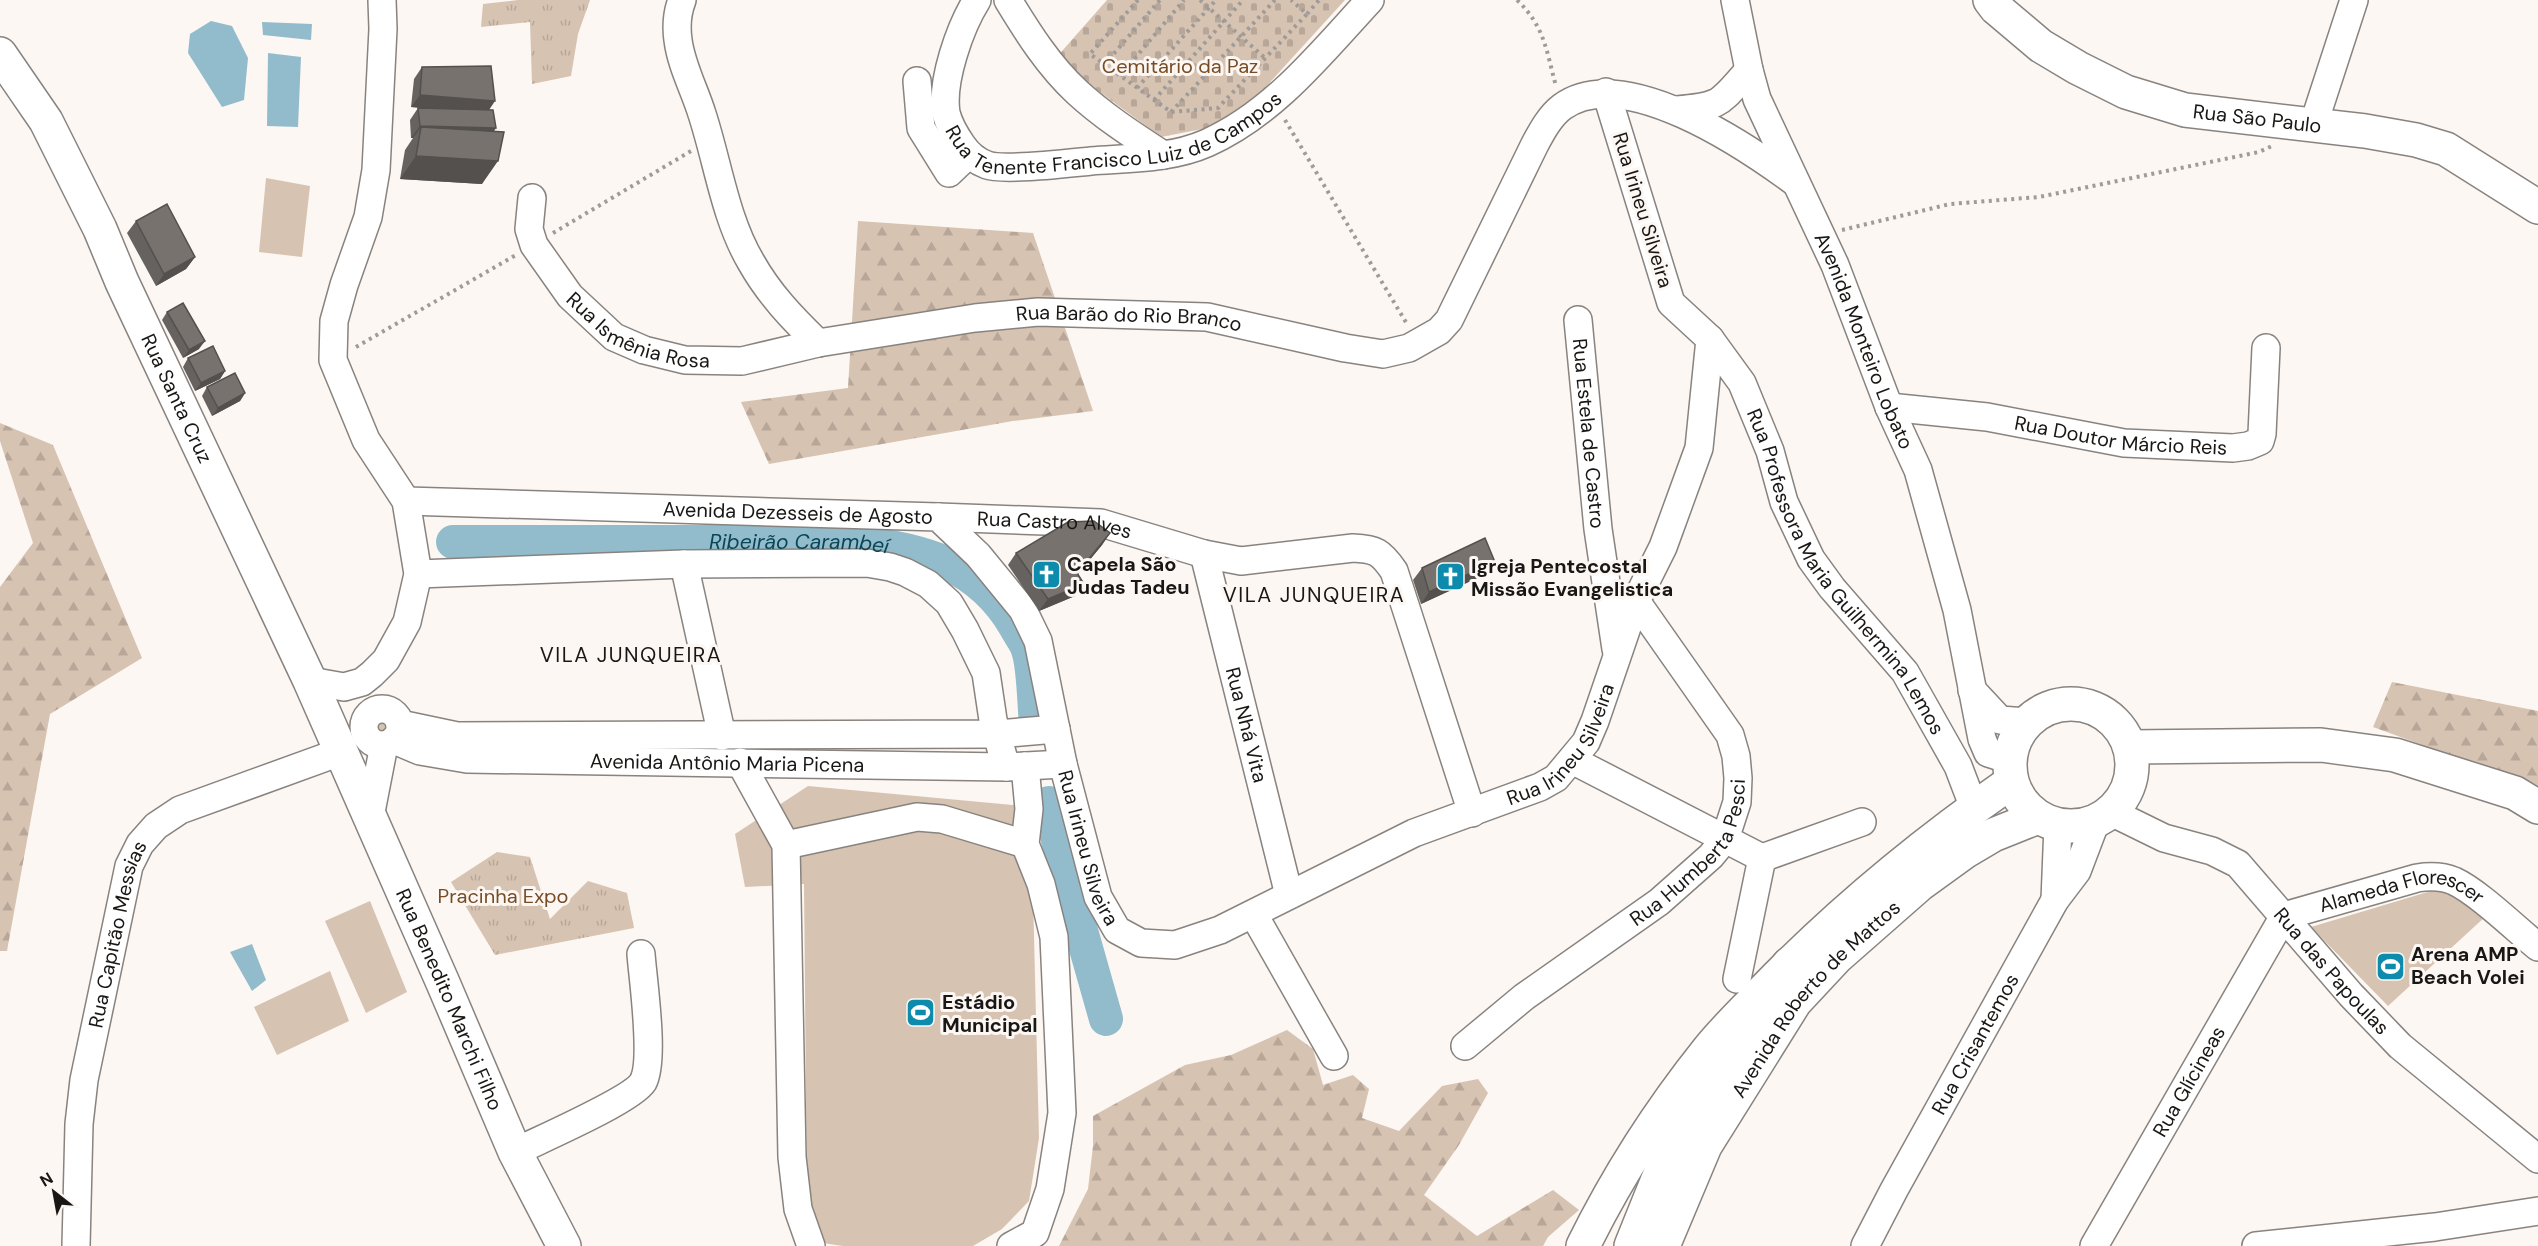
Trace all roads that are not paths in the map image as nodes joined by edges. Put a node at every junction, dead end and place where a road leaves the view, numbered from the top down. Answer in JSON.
{"nodes":[{"id":1,"x":382,"y":0,"type":"edge"},
{"id":2,"x":682,"y":0,"type":"edge"},
{"id":3,"x":977,"y":0,"type":"edge"},
{"id":4,"x":1008,"y":0,"type":"edge"},
{"id":5,"x":1370,"y":0,"type":"edge"},
{"id":6,"x":1735,"y":0,"type":"edge"},
{"id":7,"x":1990,"y":0,"type":"edge"},
{"id":8,"x":2354,"y":0,"type":"edge"},
{"id":9,"x":0,"y":54,"type":"edge"},
{"id":10,"x":1749,"y":70,"type":"junction"},
{"id":11,"x":917,"y":81,"type":"dead end"},
{"id":12,"x":1606,"y":92,"type":"junction"},
{"id":13,"x":1677,"y":110,"type":"junction"},
{"id":14,"x":2313,"y":126,"type":"junction"},
{"id":15,"x":969,"y":154,"type":"junction"},
{"id":16,"x":1163,"y":155,"type":"junction"},
{"id":17,"x":1796,"y":183,"type":"junction"},
{"id":18,"x":532,"y":198,"type":"dead end"},
{"id":19,"x":2538,"y":207,"type":"edge"},
{"id":20,"x":1578,"y":320,"type":"dead end"},
{"id":21,"x":1710,"y":339,"type":"junction"},
{"id":22,"x":818,"y":343,"type":"junction"},
{"id":23,"x":2265,"y":348,"type":"dead end"},
{"id":24,"x":1889,"y":408,"type":"junction"},
{"id":25,"x":406,"y":501,"type":"junction"},
{"id":26,"x":938,"y":517,"type":"junction"},
{"id":27,"x":1204,"y":554,"type":"junction"},
{"id":28,"x":684,"y":564,"type":"junction"},
{"id":29,"x":418,"y":574,"type":"junction"},
{"id":30,"x":1636,"y":601,"type":"junction"},
{"id":31,"x":1616,"y":654,"type":"junction"},
{"id":32,"x":310,"y":681,"type":"junction"},
{"id":33,"x":362,"y":682,"type":"junction"},
{"id":34,"x":1972,"y":690,"type":"junction"},
{"id":35,"x":2027,"y":722,"type":"junction"},
{"id":36,"x":1056,"y":729,"type":"junction"},
{"id":37,"x":997,"y":734,"type":"junction"},
{"id":38,"x":393,"y":736,"type":"junction"},
{"id":39,"x":722,"y":736,"type":"junction"},
{"id":40,"x":2130,"y":747,"type":"junction"},
{"id":41,"x":339,"y":752,"type":"junction"},
{"id":42,"x":1572,"y":760,"type":"junction"},
{"id":43,"x":740,"y":762,"type":"junction"},
{"id":44,"x":1063,"y":764,"type":"junction"},
{"id":45,"x":1016,"y":766,"type":"junction"},
{"id":46,"x":2010,"y":771,"type":"junction"},
{"id":47,"x":2538,"y":807,"type":"edge"},
{"id":48,"x":1974,"y":808,"type":"junction"},
{"id":49,"x":1472,"y":813,"type":"junction"},
{"id":50,"x":2104,"y":816,"type":"junction"},
{"id":51,"x":370,"y":817,"type":"junction"},
{"id":52,"x":2048,"y":821,"type":"junction"},
{"id":53,"x":1862,"y":822,"type":"dead end"},
{"id":54,"x":1725,"y":839,"type":"junction"},
{"id":55,"x":1024,"y":844,"type":"junction"},
{"id":56,"x":786,"y":845,"type":"junction"},
{"id":57,"x":1762,"y":858,"type":"junction"},
{"id":58,"x":1289,"y":895,"type":"junction"},
{"id":59,"x":2055,"y":900,"type":"junction"},
{"id":60,"x":1254,"y":915,"type":"junction"},
{"id":61,"x":2284,"y":916,"type":"junction"},
{"id":62,"x":2538,"y":947,"type":"edge"},
{"id":63,"x":641,"y":954,"type":"dead end"},
{"id":64,"x":1789,"y":964,"type":"junction"},
{"id":65,"x":1737,"y":979,"type":"dead end"},
{"id":66,"x":1465,"y":1046,"type":"dead end"},
{"id":67,"x":1334,"y":1056,"type":"dead end"},
{"id":68,"x":515,"y":1152,"type":"junction"},
{"id":69,"x":2538,"y":1159,"type":"edge"},
{"id":70,"x":2538,"y":1211,"type":"edge"},
{"id":71,"x":76,"y":1246,"type":"edge"},
{"id":72,"x":564,"y":1246,"type":"edge"},
{"id":73,"x":811,"y":1246,"type":"edge"},
{"id":74,"x":1011,"y":1246,"type":"edge"},
{"id":75,"x":1583,"y":1246,"type":"edge"},
{"id":76,"x":1631,"y":1246,"type":"edge"},
{"id":77,"x":1663,"y":1246,"type":"edge"},
{"id":78,"x":1865,"y":1246,"type":"edge"},
{"id":79,"x":2094,"y":1246,"type":"edge"},
{"id":80,"x":2256,"y":1246,"type":"edge"}],
"edges":[{"from":1,"to":25,"type":"street"},
{"from":2,"to":22,"type":"street"},
{"from":3,"to":15,"type":"street","name":"Rua Tenente Francisco Luiz de Campos"},
{"from":4,"to":16,"type":"street"},
{"from":5,"to":16,"type":"street","name":"Rua Tenente Francisco Luiz de Campos"},
{"from":6,"to":10,"type":"street","name":"Avenida Monteiro Lobato"},
{"from":7,"to":14,"type":"main road","name":"Rua São Paulo"},
{"from":8,"to":14,"type":"street"},
{"from":9,"to":32,"type":"main road","name":"Rua Santa Cruz"},
{"from":10,"to":13,"type":"street"},
{"from":10,"to":17,"type":"street","name":"Avenida Monteiro Lobato"},
{"from":11,"to":15,"type":"street"},
{"from":12,"to":13,"type":"street"},
{"from":12,"to":21,"type":"street","name":"Rua Irineu Silveira"},
{"from":12,"to":22,"type":"street","name":"Rua Barão do Rio Branco"},
{"from":13,"to":17,"type":"street"},
{"from":14,"to":19,"type":"main road","name":"Rua São Paulo"},
{"from":15,"to":16,"type":"street","name":"Rua Tenente Francisco Luiz de Campos"},
{"from":17,"to":24,"type":"street","name":"Avenida Monteiro Lobato"},
{"from":18,"to":22,"type":"street","name":"Rua Ismênia Rosa"},
{"from":20,"to":31,"type":"street","name":"Rua Estela de Castro"},
{"from":21,"to":30,"type":"street","name":"Rua Irineu Silveira"},
{"from":21,"to":48,"type":"street","name":"Rua Professora Maria Guilhermina Lemos"},
{"from":23,"to":24,"type":"street","name":"Rua Doutor Márcio Reis"},
{"from":24,"to":34,"type":"street","name":"Avenida Monteiro Lobato"},
{"from":25,"to":26,"type":"street","name":"Avenida Dezesseis de Agosto"},
{"from":25,"to":29,"type":"street"},
{"from":26,"to":27,"type":"street","name":"Rua Castro Alves"},
{"from":26,"to":36,"type":"street","name":"Avenida Dezesseis de Agosto"},
{"from":27,"to":49,"type":"street","name":"Rua Castro Alves"},
{"from":27,"to":58,"type":"street","name":"Rua Nhá Vita"},
{"from":28,"to":29,"type":"street"},
{"from":28,"to":37,"type":"street"},
{"from":28,"to":39,"type":"street"},
{"from":29,"to":33,"type":"street"},
{"from":30,"to":31,"type":"street","name":"Rua Irineu Silveira"},
{"from":30,"to":54,"type":"street","name":"Rua Humberta Pesci"},
{"from":31,"to":42,"type":"street","name":"Rua Irineu Silveira"},
{"from":32,"to":33,"type":"street"},
{"from":32,"to":41,"type":"main road","name":"Rua Santa Cruz"},
{"from":33,"to":38,"type":"street"},
{"from":34,"to":35,"type":"street"},
{"from":34,"to":46,"type":"street","name":"Avenida Monteiro Lobato"},
{"from":35,"to":40,"type":"main road"},
{"from":35,"to":46,"type":"main road"},
{"from":36,"to":37,"type":"street","name":"Avenida Antônio Maria Picena"},
{"from":36,"to":44,"type":"street","name":"Rua Irineu Silveira"},
{"from":37,"to":39,"type":"street","name":"Avenida Antônio Maria Picena"},
{"from":37,"to":45,"type":"street"},
{"from":38,"to":39,"type":"street","name":"Avenida Antônio Maria Picena"},
{"from":38,"to":43,"type":"street","name":"Avenida Antônio Maria Picena"},
{"from":38,"to":51,"type":"street"},
{"from":40,"to":47,"type":"main road"},
{"from":40,"to":50,"type":"main road"},
{"from":41,"to":51,"type":"main road","name":"Rua Benedito Marchi Filho"},
{"from":41,"to":71,"type":"street","name":"Rua Capitão Messias"},
{"from":42,"to":49,"type":"street","name":"Rua Irineu Silveira"},
{"from":42,"to":54,"type":"street"},
{"from":43,"to":45,"type":"street","name":"Avenida Antônio Maria Picena"},
{"from":43,"to":56,"type":"street"},
{"from":44,"to":45,"type":"street","name":"Avenida Antônio Maria Picena"},
{"from":44,"to":60,"type":"street","name":"Rua Irineu Silveira"},
{"from":45,"to":55,"type":"street"},
{"from":46,"to":48,"type":"main road"},
{"from":46,"to":52,"type":"main road"},
{"from":48,"to":64,"type":"main road"},
{"from":49,"to":58,"type":"street","name":"Rua Irineu Silveira"},
{"from":50,"to":52,"type":"main road"},
{"from":50,"to":59,"type":"street","name":"Rua Crisantemos"},
{"from":50,"to":61,"type":"street","name":"Rua das Papoulas"},
{"from":51,"to":68,"type":"main road","name":"Rua Benedito Marchi Filho"},
{"from":52,"to":59,"type":"street","name":"Rua Crisantemos"},
{"from":52,"to":77,"type":"main road","name":"Avenida Roberto de Mattos"},
{"from":53,"to":57,"type":"street"},
{"from":54,"to":57,"type":"street"},
{"from":54,"to":66,"type":"street","name":"Rua Humberta Pesci"},
{"from":55,"to":56,"type":"street"},
{"from":55,"to":74,"type":"street"},
{"from":56,"to":73,"type":"street"},
{"from":57,"to":65,"type":"street"},
{"from":58,"to":60,"type":"street","name":"Rua Irineu Silveira"},
{"from":59,"to":78,"type":"street","name":"Rua Crisantemos"},
{"from":60,"to":67,"type":"street"},
{"from":61,"to":62,"type":"street","name":"Alameda Florescer"},
{"from":61,"to":69,"type":"street","name":"Rua das Papoulas"},
{"from":61,"to":79,"type":"street","name":"Rua Glícineas"},
{"from":63,"to":68,"type":"street"},
{"from":64,"to":75,"type":"main road"},
{"from":64,"to":76,"type":"main road"},
{"from":68,"to":72,"type":"main road","name":"Rua Benedito Marchi Filho"},
{"from":70,"to":80,"type":"street"}]}
